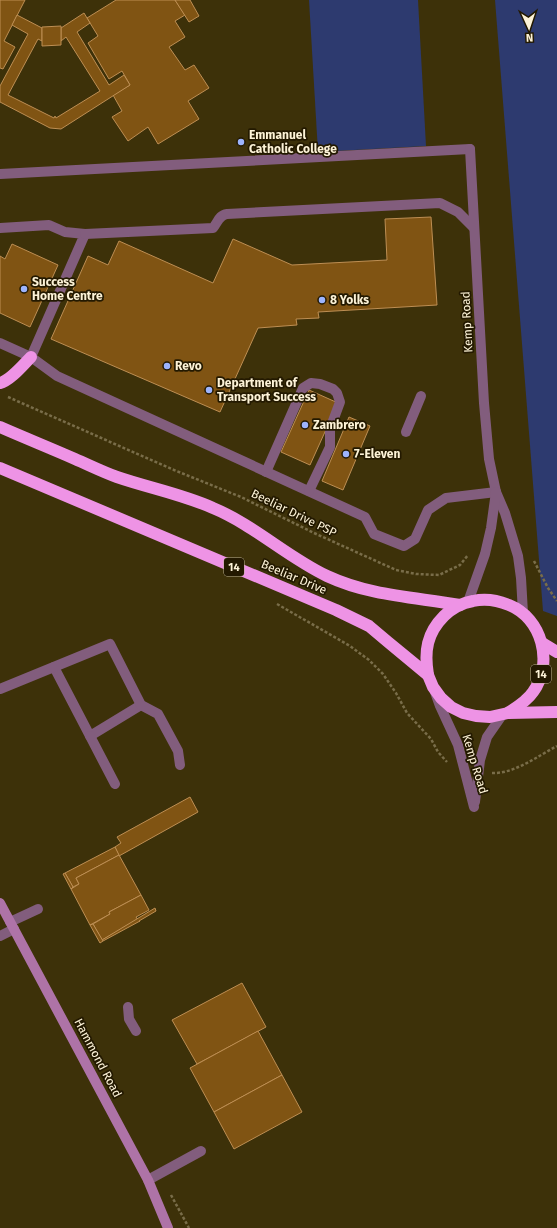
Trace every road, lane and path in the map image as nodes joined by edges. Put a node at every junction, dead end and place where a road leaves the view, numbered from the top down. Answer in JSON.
{"nodes":[{"id":1,"x":0,"y":174,"type":"edge"},
{"id":2,"x":0,"y":228,"type":"edge"},
{"id":3,"x":474,"y":228,"type":"junction"},
{"id":4,"x":85,"y":234,"type":"junction"},
{"id":5,"x":0,"y":343,"type":"edge"},
{"id":6,"x":31,"y":357,"type":"junction"},
{"id":7,"x":0,"y":383,"type":"edge"},
{"id":8,"x":421,"y":396,"type":"dead end"},
{"id":9,"x":6,"y":397,"type":"dead end"},
{"id":10,"x":0,"y":427,"type":"edge"},
{"id":11,"x":406,"y":432,"type":"dead end"},
{"id":12,"x":0,"y":468,"type":"edge"},
{"id":13,"x":266,"y":472,"type":"junction"},
{"id":14,"x":309,"y":491,"type":"junction"},
{"id":15,"x":496,"y":492,"type":"junction"},
{"id":16,"x":485,"y":554,"type":"junction"},
{"id":17,"x":518,"y":556,"type":"junction"},
{"id":18,"x":557,"y":601,"type":"edge"},
{"id":19,"x":276,"y":603,"type":"dead end"},
{"id":20,"x":464,"y":603,"type":"junction"},
{"id":21,"x":523,"y":613,"type":"junction"},
{"id":22,"x":542,"y":643,"type":"junction"},
{"id":23,"x":557,"y":652,"type":"edge"},
{"id":24,"x":54,"y":667,"type":"junction"},
{"id":25,"x":430,"y":677,"type":"junction"},
{"id":26,"x":0,"y":690,"type":"edge"},
{"id":27,"x":141,"y":705,"type":"junction"},
{"id":28,"x":557,"y":712,"type":"edge"},
{"id":29,"x":505,"y":713,"type":"junction"},
{"id":30,"x":90,"y":736,"type":"junction"},
{"id":31,"x":557,"y":746,"type":"edge"},
{"id":32,"x":462,"y":764,"type":"junction"},
{"id":33,"x":180,"y":765,"type":"dead end"},
{"id":34,"x":479,"y":767,"type":"junction"},
{"id":35,"x":115,"y":784,"type":"dead end"},
{"id":36,"x":0,"y":903,"type":"edge"},
{"id":37,"x":38,"y":909,"type":"dead end"},
{"id":38,"x":12,"y":925,"type":"junction"},
{"id":39,"x":0,"y":936,"type":"edge"},
{"id":40,"x":128,"y":1007,"type":"dead end"},
{"id":41,"x":136,"y":1031,"type":"dead end"},
{"id":42,"x":201,"y":1151,"type":"dead end"},
{"id":43,"x":160,"y":1173,"type":"junction"},
{"id":44,"x":148,"y":1180,"type":"junction"},
{"id":45,"x":168,"y":1228,"type":"edge"},
{"id":46,"x":189,"y":1228,"type":"edge"}],
"edges":[{"from":1,"to":3,"type":"street","name":"Kemp Road"},
{"from":2,"to":4,"type":"street"},
{"from":3,"to":4,"type":"street"},
{"from":3,"to":15,"type":"street","name":"Kemp Road"},
{"from":4,"to":6,"type":"street"},
{"from":5,"to":6,"type":"street"},
{"from":6,"to":7,"type":"highway"},
{"from":6,"to":13,"type":"street"},
{"from":8,"to":11,"type":"street"},
{"from":9,"to":16,"type":"path","name":"Beeliar Drive PSP"},
{"from":10,"to":20,"type":"highway","name":"Beeliar Drive","number":"14"},
{"from":12,"to":25,"type":"highway","name":"Beeliar Drive","number":"14"},
{"from":13,"to":14,"type":"street"},
{"from":13,"to":14,"type":"street"},
{"from":14,"to":15,"type":"street"},
{"from":15,"to":16,"type":"street","name":"Kemp Road"},
{"from":15,"to":17,"type":"street","name":"Kemp Road"},
{"from":16,"to":20,"type":"street","name":"Kemp Road"},
{"from":17,"to":18,"type":"path"},
{"from":17,"to":21,"type":"street","name":"Kemp Road"},
{"from":19,"to":32,"type":"path"},
{"from":20,"to":21,"type":"highway","number":"14"},
{"from":20,"to":25,"type":"highway","number":"14"},
{"from":21,"to":22,"type":"highway","number":"14"},
{"from":22,"to":23,"type":"highway","number":"14"},
{"from":22,"to":29,"type":"highway","number":"14"},
{"from":24,"to":26,"type":"street"},
{"from":24,"to":27,"type":"street"},
{"from":24,"to":30,"type":"street"},
{"from":25,"to":29,"type":"highway","name":"Beeliar Drive","number":"14"},
{"from":25,"to":32,"type":"street","name":"Kemp Road"},
{"from":27,"to":30,"type":"street"},
{"from":27,"to":33,"type":"street"},
{"from":28,"to":29,"type":"highway","name":"Beeliar Drive","number":"14"},
{"from":29,"to":34,"type":"street","name":"Kemp Road"},
{"from":30,"to":35,"type":"street"},
{"from":31,"to":34,"type":"path"},
{"from":32,"to":34,"type":"street","name":"Kemp Road"},
{"from":36,"to":38,"type":"main road","name":"Hammond Road"},
{"from":37,"to":38,"type":"street"},
{"from":38,"to":39,"type":"street"},
{"from":38,"to":44,"type":"main road","name":"Hammond Road"},
{"from":40,"to":41,"type":"street"},
{"from":42,"to":43,"type":"street"},
{"from":43,"to":44,"type":"street"},
{"from":43,"to":46,"type":"path"},
{"from":44,"to":45,"type":"main road","name":"Hammond Road"}]}
